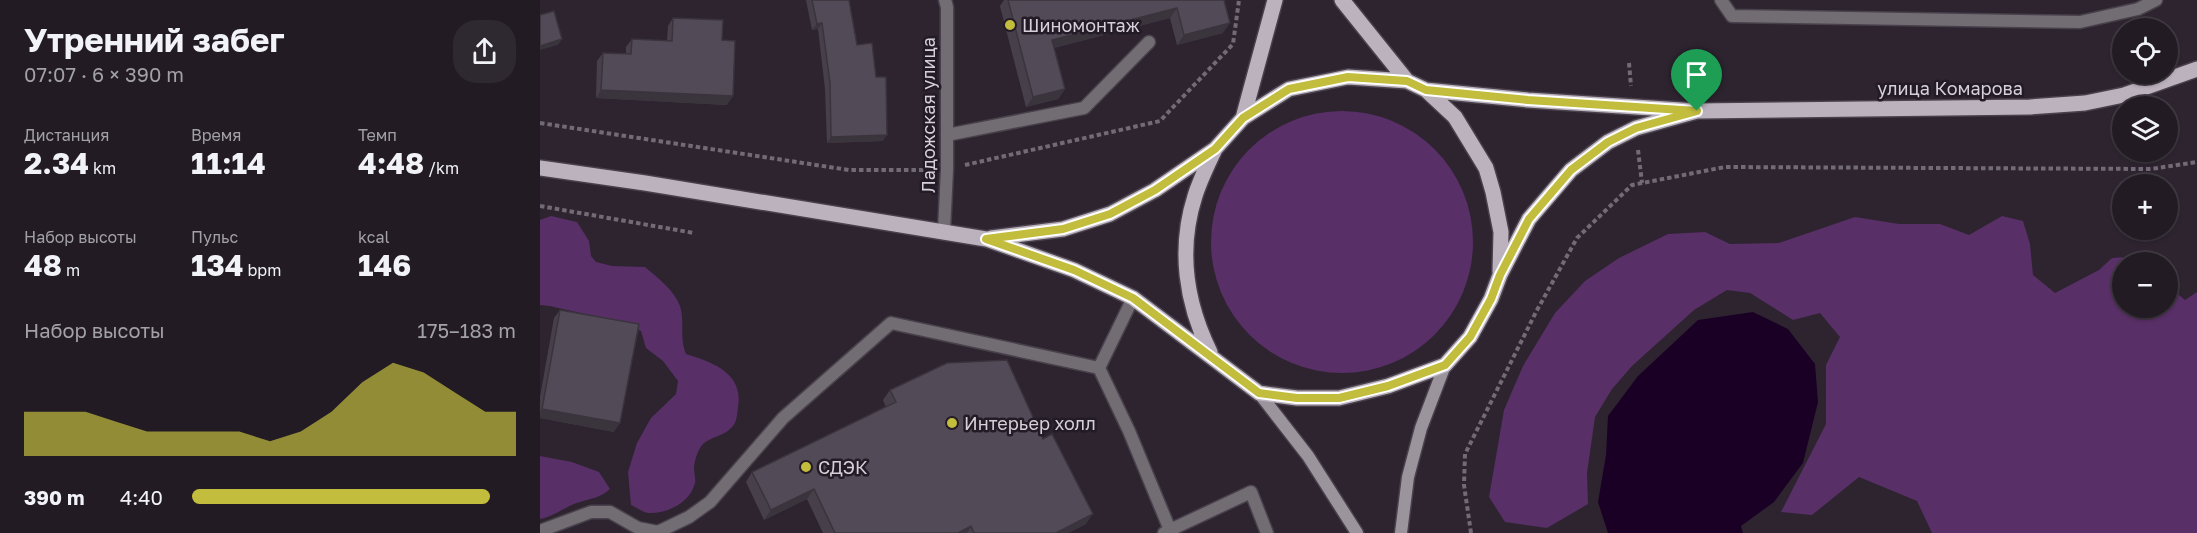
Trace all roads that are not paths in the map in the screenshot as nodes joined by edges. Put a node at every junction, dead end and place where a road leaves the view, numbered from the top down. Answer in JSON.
{"nodes":[{"id":1,"x":945,"y":0,"type":"edge"},
{"id":2,"x":1275,"y":0,"type":"edge"},
{"id":3,"x":1342,"y":0,"type":"edge"},
{"id":4,"x":1721,"y":0,"type":"edge"},
{"id":5,"x":2156,"y":0,"type":"edge"},
{"id":6,"x":1149,"y":42,"type":"dead end"},
{"id":7,"x":2197,"y":69,"type":"edge"},
{"id":8,"x":1407,"y":81,"type":"junction"},
{"id":9,"x":1426,"y":90,"type":"junction"},
{"id":10,"x":1697,"y":111,"type":"junction"},
{"id":11,"x":1243,"y":118,"type":"junction"},
{"id":12,"x":947,"y":135,"type":"junction"},
{"id":13,"x":1215,"y":149,"type":"junction"},
{"id":14,"x":540,"y":168,"type":"edge"},
{"id":15,"x":944,"y":231,"type":"junction"},
{"id":16,"x":986,"y":239,"type":"junction"},
{"id":17,"x":1500,"y":275,"type":"junction"},
{"id":18,"x":1133,"y":298,"type":"junction"},
{"id":19,"x":1212,"y":356,"type":"junction"},
{"id":20,"x":1445,"y":365,"type":"junction"},
{"id":21,"x":1099,"y":368,"type":"junction"},
{"id":22,"x":1259,"y":393,"type":"junction"},
{"id":23,"x":540,"y":531,"type":"edge"},
{"id":24,"x":1167,"y":531,"type":"edge"},
{"id":25,"x":1267,"y":533,"type":"edge"},
{"id":26,"x":1357,"y":533,"type":"edge"},
{"id":27,"x":1401,"y":533,"type":"edge"}],
"edges":[{"from":1,"to":12,"type":"street","name":"Ладожская улица"},
{"from":2,"to":11,"type":"main road"},
{"from":3,"to":8,"type":"main road"},
{"from":4,"to":5,"type":"street"},
{"from":6,"to":12,"type":"street"},
{"from":7,"to":10,"type":"main road","name":"улица Комарова"},
{"from":8,"to":9,"type":"main road"},
{"from":8,"to":11,"type":"main road"},
{"from":9,"to":10,"type":"main road"},
{"from":9,"to":17,"type":"main road"},
{"from":10,"to":17,"type":"main road"},
{"from":11,"to":13,"type":"main road"},
{"from":12,"to":15,"type":"street","name":"Ладожская улица"},
{"from":13,"to":16,"type":"main road"},
{"from":13,"to":19,"type":"main road"},
{"from":14,"to":15,"type":"main road"},
{"from":15,"to":16,"type":"main road"},
{"from":16,"to":18,"type":"main road"},
{"from":17,"to":20,"type":"main road"},
{"from":18,"to":19,"type":"main road"},
{"from":18,"to":21,"type":"street"},
{"from":19,"to":22,"type":"main road"},
{"from":20,"to":22,"type":"main road"},
{"from":20,"to":27,"type":"main road"},
{"from":21,"to":23,"type":"street"},
{"from":21,"to":24,"type":"street"},
{"from":22,"to":26,"type":"main road"},
{"from":24,"to":25,"type":"street"}]}
